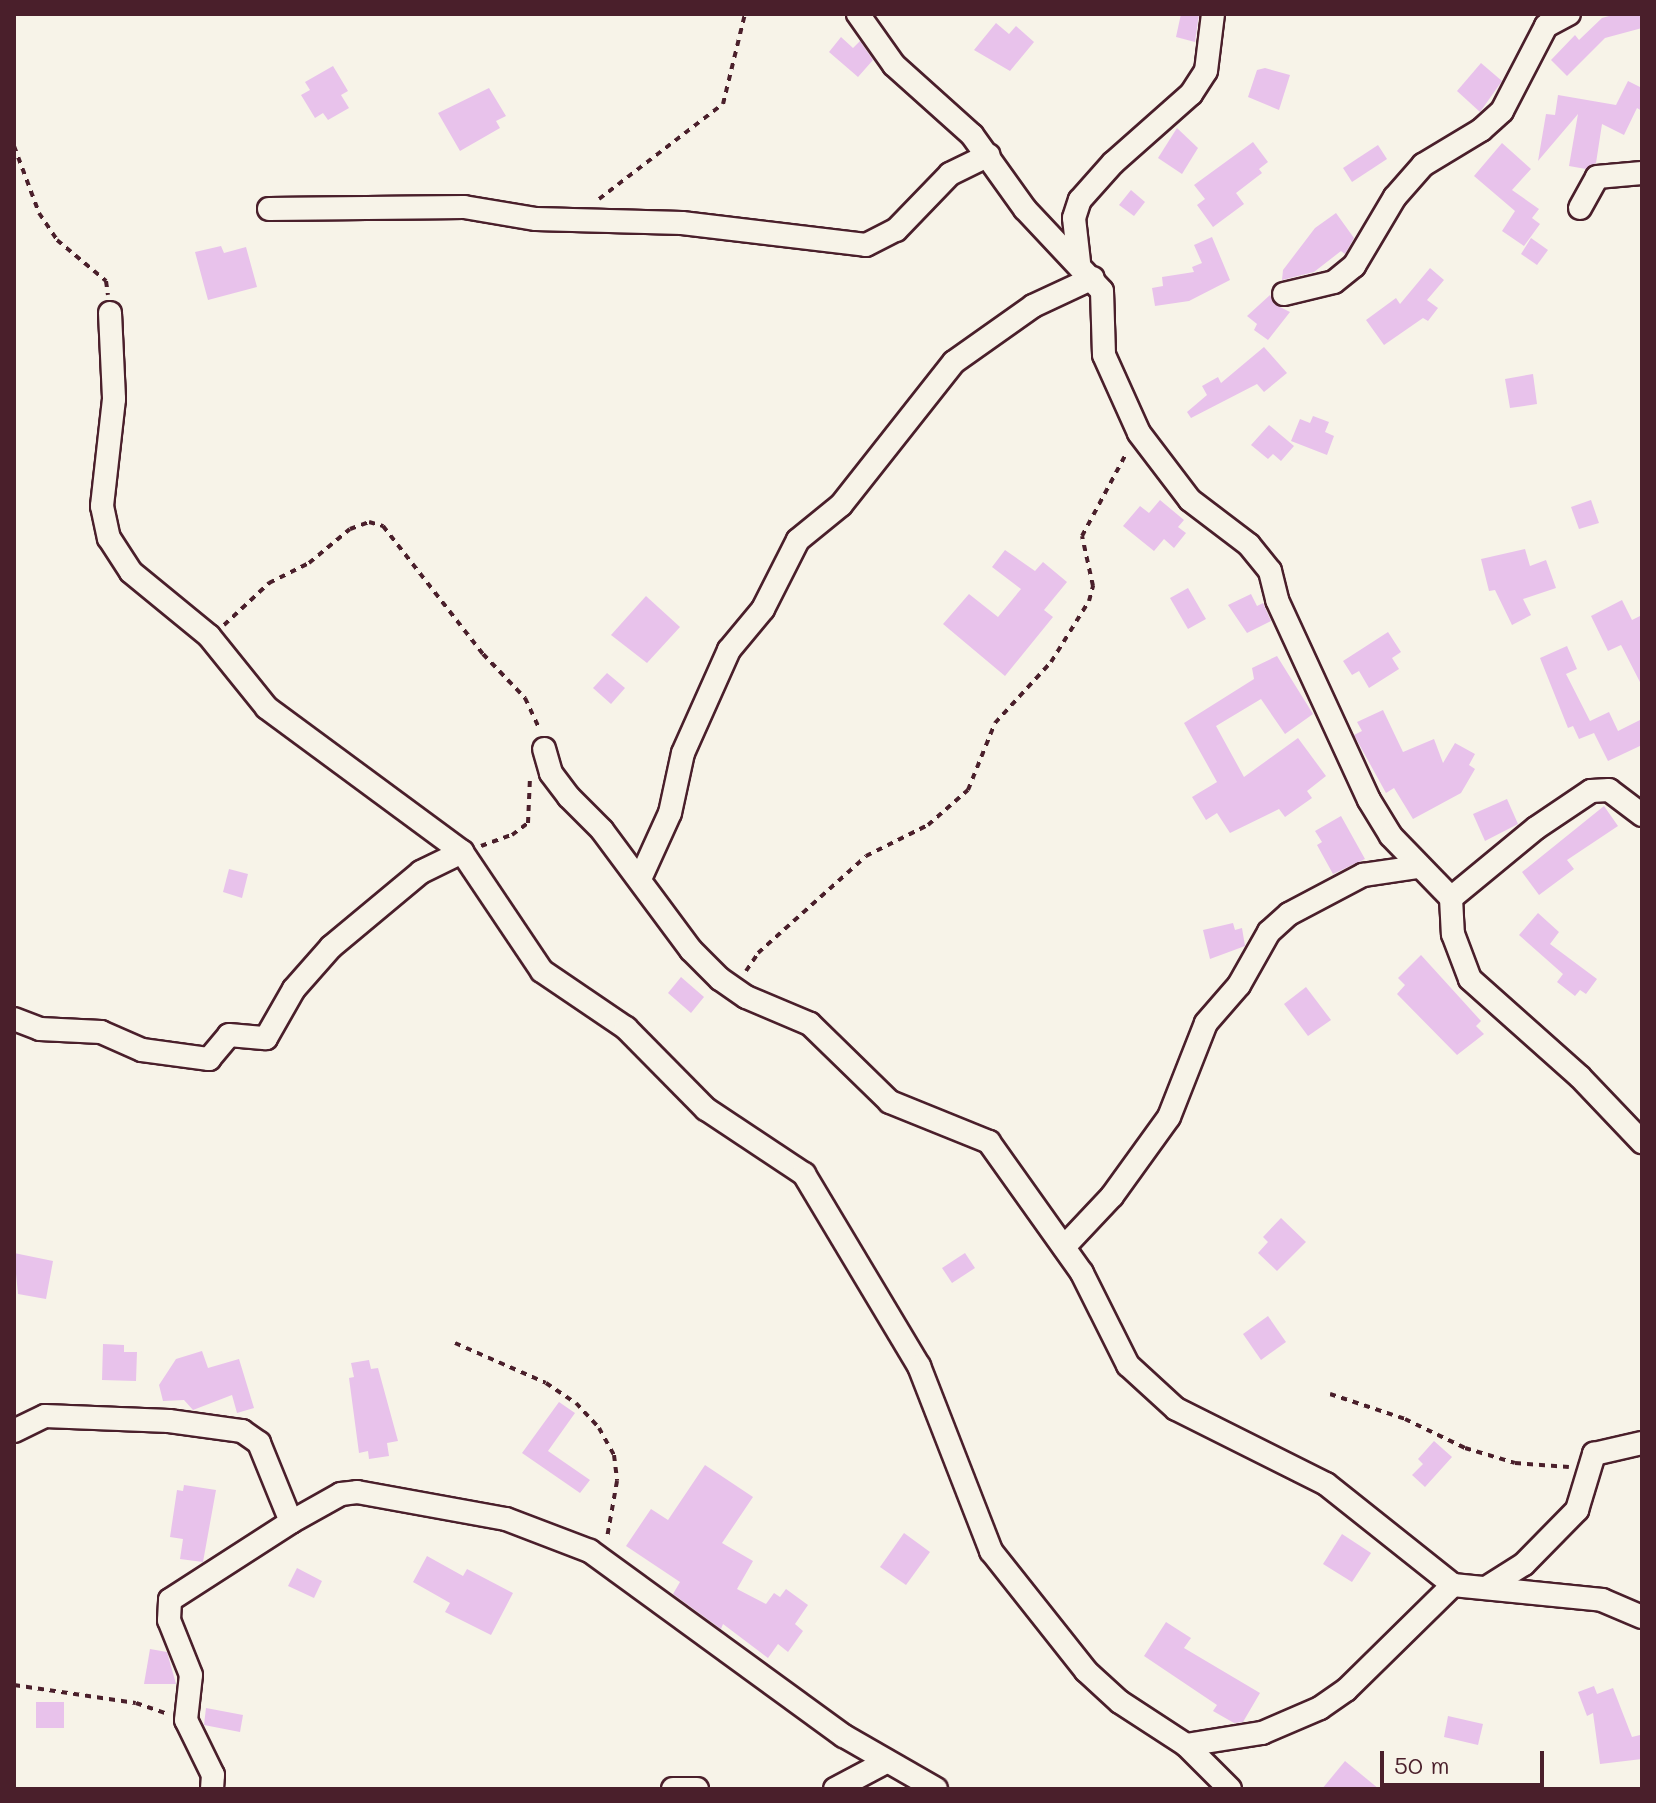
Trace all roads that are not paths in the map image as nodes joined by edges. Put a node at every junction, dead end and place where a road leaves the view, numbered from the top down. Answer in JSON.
{"nodes":[{"id":1,"x":858,"y":14,"type":"edge"},
{"id":2,"x":1213,"y":14,"type":"edge"},
{"id":3,"x":1569,"y":14,"type":"edge"},
{"id":4,"x":989,"y":155,"type":"junction"},
{"id":5,"x":1642,"y":173,"type":"edge"},
{"id":6,"x":1580,"y":208,"type":"dead end"},
{"id":7,"x":269,"y":209,"type":"dead end"},
{"id":8,"x":1086,"y":270,"type":"junction"},
{"id":9,"x":1284,"y":294,"type":"dead end"},
{"id":10,"x":110,"y":313,"type":"road end"},
{"id":11,"x":544,"y":749,"type":"road end"},
{"id":12,"x":1642,"y":815,"type":"edge"},
{"id":13,"x":462,"y":852,"type":"junction"},
{"id":14,"x":1418,"y":867,"type":"junction"},
{"id":15,"x":640,"y":879,"type":"junction"},
{"id":16,"x":1451,"y":898,"type":"junction"},
{"id":17,"x":14,"y":1019,"type":"edge"},
{"id":18,"x":1642,"y":1142,"type":"edge"},
{"id":19,"x":1064,"y":1247,"type":"junction"},
{"id":20,"x":14,"y":1431,"type":"edge"},
{"id":21,"x":1642,"y":1443,"type":"edge"},
{"id":22,"x":291,"y":1522,"type":"junction"},
{"id":23,"x":1453,"y":1585,"type":"junction"},
{"id":24,"x":1486,"y":1588,"type":"junction"},
{"id":25,"x":1642,"y":1617,"type":"edge"},
{"id":26,"x":1186,"y":1745,"type":"junction"},
{"id":27,"x":884,"y":1763,"type":"junction"},
{"id":28,"x":212,"y":1789,"type":"edge"},
{"id":29,"x":673,"y":1789,"type":"edge"},
{"id":30,"x":697,"y":1789,"type":"edge"},
{"id":31,"x":835,"y":1789,"type":"edge"},
{"id":32,"x":936,"y":1789,"type":"edge"},
{"id":33,"x":1230,"y":1789,"type":"edge"}],
"edges":[{"from":1,"to":4,"type":"street"},
{"from":2,"to":8,"type":"street"},
{"from":3,"to":9,"type":"street"},
{"from":4,"to":7,"type":"street"},
{"from":4,"to":8,"type":"street"},
{"from":5,"to":6,"type":"street"},
{"from":8,"to":14,"type":"street"},
{"from":8,"to":15,"type":"street"},
{"from":10,"to":13,"type":"street"},
{"from":11,"to":15,"type":"street"},
{"from":12,"to":16,"type":"street"},
{"from":13,"to":17,"type":"street"},
{"from":13,"to":26,"type":"street"},
{"from":14,"to":16,"type":"street"},
{"from":14,"to":19,"type":"street"},
{"from":15,"to":19,"type":"street"},
{"from":16,"to":18,"type":"street"},
{"from":19,"to":23,"type":"street"},
{"from":20,"to":22,"type":"street"},
{"from":21,"to":24,"type":"street"},
{"from":22,"to":27,"type":"street"},
{"from":22,"to":28,"type":"street"},
{"from":23,"to":24,"type":"street"},
{"from":23,"to":26,"type":"street"},
{"from":24,"to":25,"type":"street"},
{"from":26,"to":33,"type":"street"},
{"from":27,"to":31,"type":"street"},
{"from":27,"to":32,"type":"street"},
{"from":29,"to":30,"type":"street"}]}
